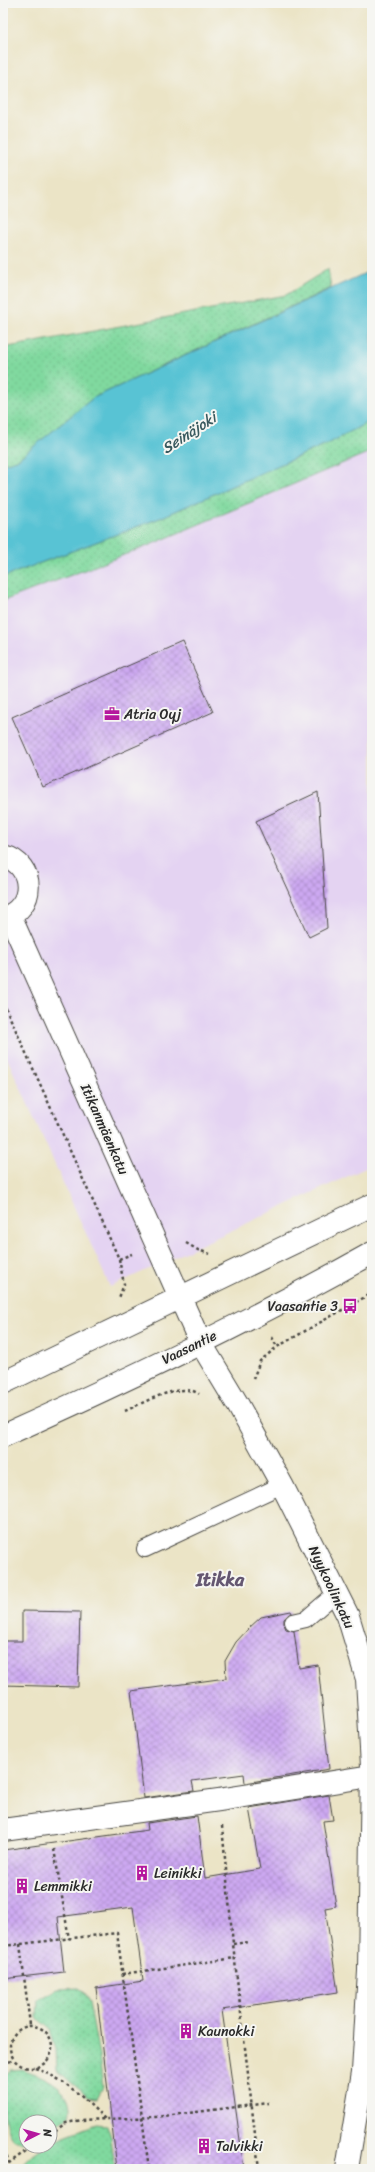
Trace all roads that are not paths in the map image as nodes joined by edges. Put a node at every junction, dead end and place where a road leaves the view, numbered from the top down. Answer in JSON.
{"nodes":[{"id":1,"x":3,"y":856,"type":"edge"},
{"id":2,"x":7,"y":917,"type":"edge"},
{"id":3,"x":372,"y":1205,"type":"edge"},
{"id":4,"x":372,"y":1253,"type":"edge"},
{"id":5,"x":180,"y":1298,"type":"junction"},
{"id":6,"x":200,"y":1342,"type":"junction"},
{"id":7,"x":3,"y":1384,"type":"edge"},
{"id":8,"x":3,"y":1436,"type":"edge"},
{"id":9,"x":282,"y":1485,"type":"junction"},
{"id":10,"x":145,"y":1549,"type":"dead end"},
{"id":11,"x":336,"y":1594,"type":"junction"},
{"id":12,"x":293,"y":1622,"type":"dead end"},
{"id":13,"x":371,"y":1776,"type":"junction"},
{"id":14,"x":3,"y":1830,"type":"edge"},
{"id":15,"x":347,"y":2169,"type":"edge"}],
"edges":[{"from":1,"to":2,"type":"street","name":"Itikanmäenkatu"},
{"from":2,"to":5,"type":"street","name":"Itikanmäenkatu"},
{"from":3,"to":5,"type":"street"},
{"from":4,"to":6,"type":"street","name":"Vaasantie"},
{"from":5,"to":6,"type":"street","name":"Itikanmäenkatu"},
{"from":5,"to":7,"type":"street"},
{"from":6,"to":8,"type":"street","name":"Vaasantie"},
{"from":6,"to":9,"type":"street","name":"Nyykoolinkatu"},
{"from":9,"to":10,"type":"lane"},
{"from":9,"to":11,"type":"street","name":"Nyykoolinkatu"},
{"from":11,"to":12,"type":"lane"},
{"from":11,"to":13,"type":"street","name":"Nyykoolinkatu"},
{"from":13,"to":14,"type":"street"},
{"from":13,"to":15,"type":"street","name":"Nyykoolinkatu"}]}
